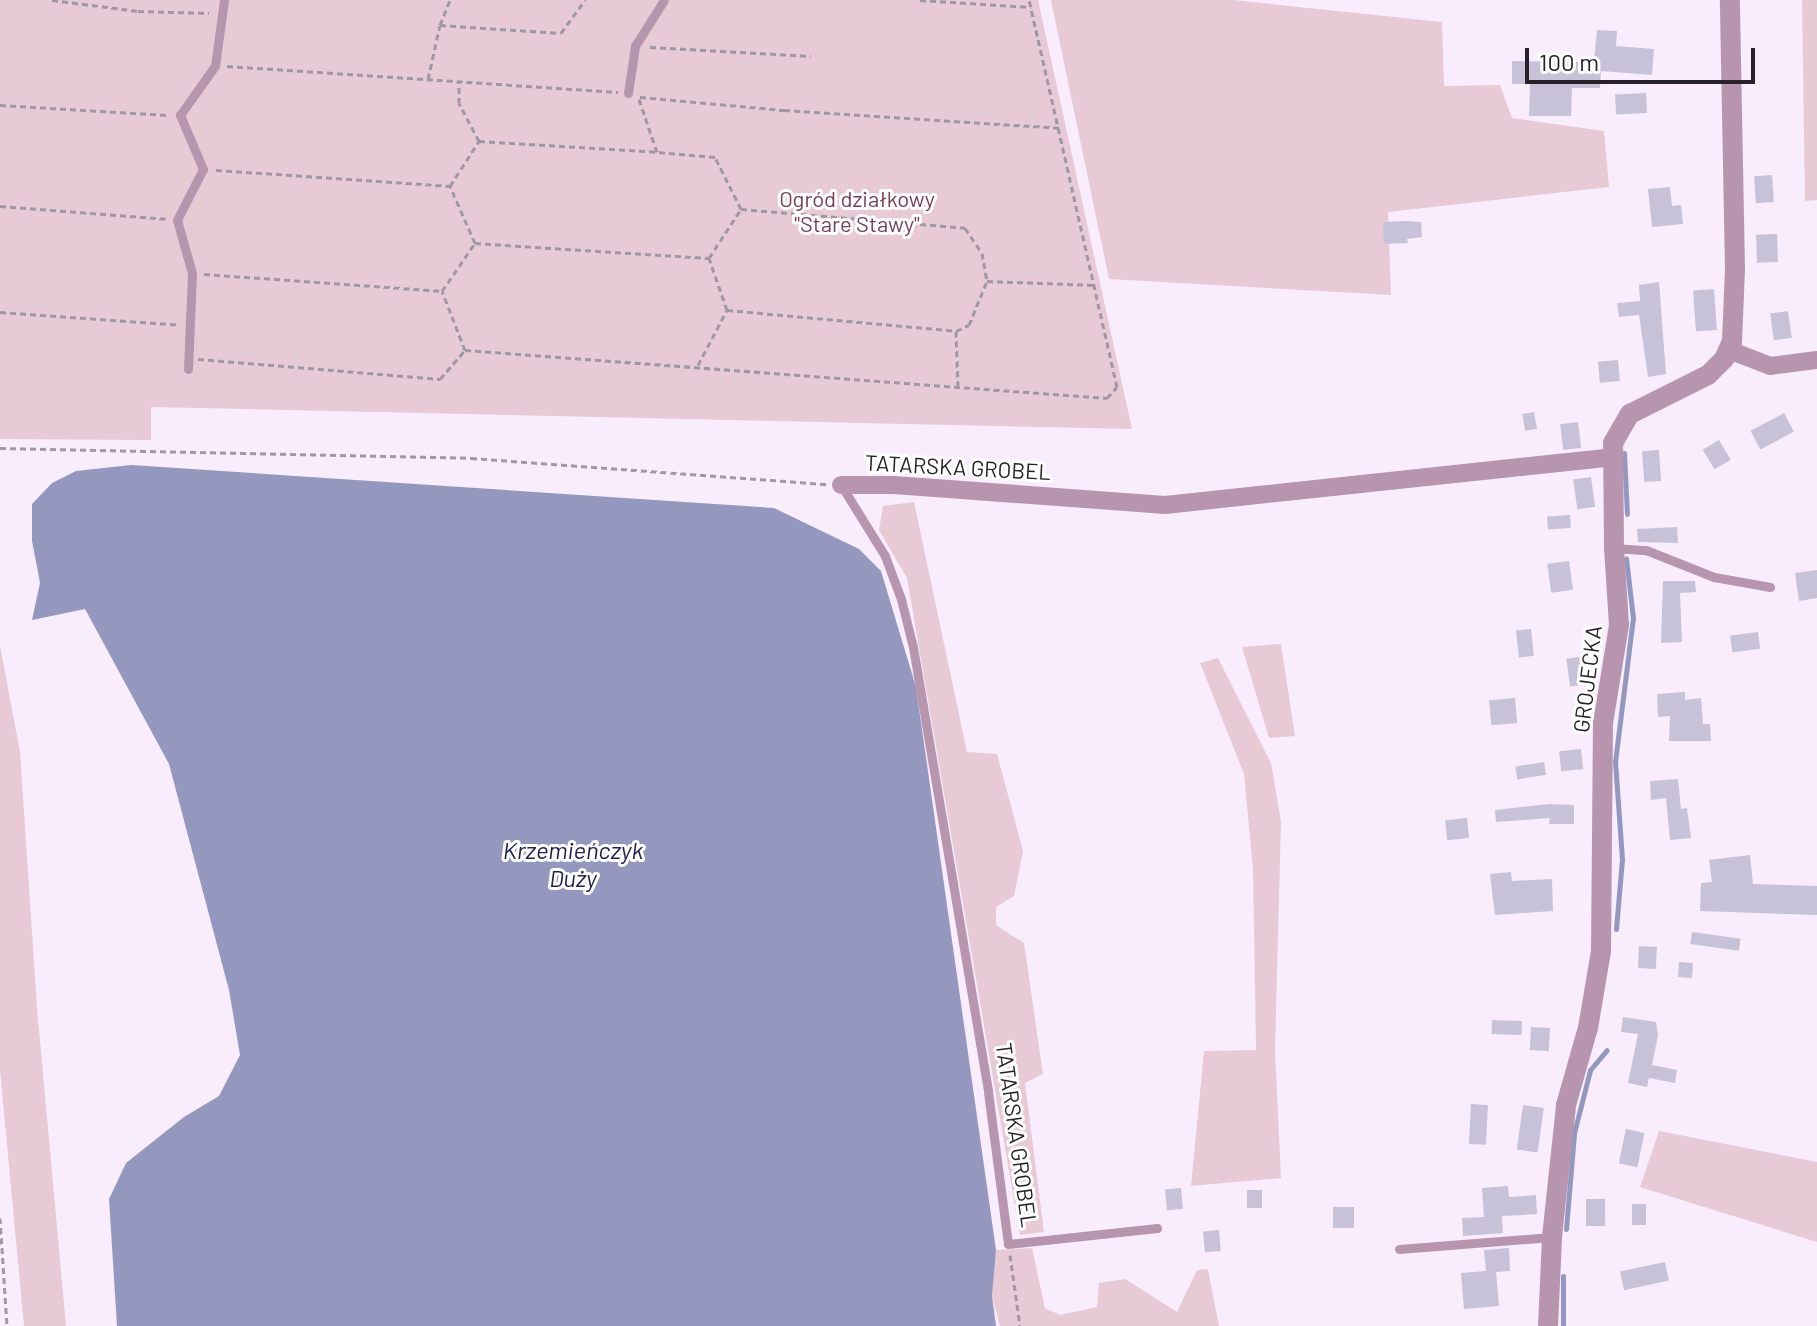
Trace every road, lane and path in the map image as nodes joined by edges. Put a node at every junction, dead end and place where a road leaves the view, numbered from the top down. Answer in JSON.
{"nodes":[{"id":1,"x":52,"y":0,"type":"edge"},
{"id":2,"x":224,"y":0,"type":"edge"},
{"id":3,"x":450,"y":0,"type":"edge"},
{"id":4,"x":585,"y":0,"type":"edge"},
{"id":5,"x":664,"y":0,"type":"edge"},
{"id":6,"x":920,"y":0,"type":"edge"},
{"id":7,"x":1029,"y":0,"type":"edge"},
{"id":8,"x":1730,"y":0,"type":"edge"},
{"id":9,"x":1031,"y":7,"type":"junction"},
{"id":10,"x":221,"y":14,"type":"junction"},
{"id":11,"x":440,"y":25,"type":"junction"},
{"id":12,"x":635,"y":46,"type":"junction"},
{"id":13,"x":811,"y":56,"type":"dead end"},
{"id":14,"x":215,"y":66,"type":"junction"},
{"id":15,"x":428,"y":79,"type":"junction"},
{"id":16,"x":459,"y":81,"type":"junction"},
{"id":17,"x":628,"y":93,"type":"joint"},
{"id":18,"x":0,"y":105,"type":"edge"},
{"id":19,"x":180,"y":115,"type":"junction"},
{"id":20,"x":1059,"y":128,"type":"junction"},
{"id":21,"x":479,"y":141,"type":"junction"},
{"id":22,"x":657,"y":152,"type":"junction"},
{"id":23,"x":203,"y":169,"type":"junction"},
{"id":24,"x":450,"y":186,"type":"junction"},
{"id":25,"x":0,"y":206,"type":"edge"},
{"id":26,"x":741,"y":209,"type":"junction"},
{"id":27,"x":177,"y":220,"type":"junction"},
{"id":28,"x":475,"y":243,"type":"junction"},
{"id":29,"x":709,"y":258,"type":"junction"},
{"id":30,"x":192,"y":273,"type":"junction"},
{"id":31,"x":987,"y":281,"type":"junction"},
{"id":32,"x":1094,"y":285,"type":"junction"},
{"id":33,"x":442,"y":291,"type":"junction"},
{"id":34,"x":727,"y":310,"type":"junction"},
{"id":35,"x":0,"y":312,"type":"edge"},
{"id":36,"x":190,"y":326,"type":"junction"},
{"id":37,"x":956,"y":331,"type":"junction"},
{"id":38,"x":465,"y":350,"type":"junction"},
{"id":39,"x":1729,"y":350,"type":"junction"},
{"id":40,"x":1817,"y":360,"type":"edge"},
{"id":41,"x":188,"y":364,"type":"joint"},
{"id":42,"x":698,"y":365,"type":"junction"},
{"id":43,"x":958,"y":389,"type":"junction"},
{"id":44,"x":0,"y":448,"type":"edge"},
{"id":45,"x":1612,"y":457,"type":"junction"},
{"id":46,"x":841,"y":485,"type":"junction"},
{"id":47,"x":1614,"y":548,"type":"junction"},
{"id":48,"x":1770,"y":587,"type":"dead end"},
{"id":49,"x":0,"y":1218,"type":"edge"},
{"id":50,"x":1157,"y":1228,"type":"dead end"},
{"id":51,"x":1552,"y":1237,"type":"junction"},
{"id":52,"x":1008,"y":1244,"type":"junction"},
{"id":53,"x":1399,"y":1249,"type":"dead end"},
{"id":54,"x":7,"y":1326,"type":"edge"},
{"id":55,"x":1020,"y":1326,"type":"edge"},
{"id":56,"x":1548,"y":1326,"type":"edge"}],
"edges":[{"from":1,"to":10,"type":"path"},
{"from":2,"to":10,"type":"lane"},
{"from":3,"to":11,"type":"path"},
{"from":4,"to":11,"type":"path"},
{"from":5,"to":12,"type":"lane"},
{"from":6,"to":9,"type":"path"},
{"from":7,"to":9,"type":"path"},
{"from":8,"to":39,"type":"street"},
{"from":9,"to":20,"type":"path"},
{"from":10,"to":14,"type":"lane"},
{"from":11,"to":15,"type":"path"},
{"from":12,"to":13,"type":"path"},
{"from":12,"to":17,"type":"lane"},
{"from":14,"to":15,"type":"path"},
{"from":14,"to":19,"type":"lane"},
{"from":15,"to":16,"type":"path"},
{"from":16,"to":17,"type":"path"},
{"from":16,"to":21,"type":"path"},
{"from":18,"to":19,"type":"path"},
{"from":19,"to":23,"type":"lane"},
{"from":20,"to":22,"type":"path"},
{"from":20,"to":32,"type":"path"},
{"from":21,"to":22,"type":"path"},
{"from":21,"to":24,"type":"path"},
{"from":22,"to":26,"type":"path"},
{"from":23,"to":24,"type":"path"},
{"from":23,"to":27,"type":"lane"},
{"from":24,"to":28,"type":"path"},
{"from":25,"to":27,"type":"path"},
{"from":26,"to":29,"type":"path"},
{"from":26,"to":31,"type":"path"},
{"from":27,"to":30,"type":"lane"},
{"from":28,"to":29,"type":"path"},
{"from":28,"to":33,"type":"path"},
{"from":29,"to":34,"type":"path"},
{"from":30,"to":33,"type":"path"},
{"from":30,"to":36,"type":"lane"},
{"from":31,"to":32,"type":"path"},
{"from":31,"to":37,"type":"path"},
{"from":32,"to":43,"type":"path"},
{"from":33,"to":38,"type":"path"},
{"from":34,"to":37,"type":"path"},
{"from":34,"to":42,"type":"path"},
{"from":35,"to":36,"type":"path"},
{"from":36,"to":41,"type":"lane"},
{"from":37,"to":43,"type":"path"},
{"from":38,"to":41,"type":"path"},
{"from":38,"to":42,"type":"path"},
{"from":39,"to":40,"type":"street"},
{"from":39,"to":45,"type":"street","name":"GROJECKA"},
{"from":42,"to":43,"type":"path"},
{"from":44,"to":46,"type":"path"},
{"from":45,"to":46,"type":"street","name":"TATARSKA GROBEL"},
{"from":45,"to":47,"type":"street","name":"GROJECKA"},
{"from":46,"to":52,"type":"lane","name":"TATARSKA GROBEL"},
{"from":47,"to":48,"type":"lane"},
{"from":47,"to":51,"type":"street","name":"GROJECKA"},
{"from":49,"to":54,"type":"path"},
{"from":50,"to":52,"type":"lane"},
{"from":51,"to":53,"type":"lane"},
{"from":51,"to":56,"type":"street","name":"GROJECKA"},
{"from":52,"to":55,"type":"path"}]}
